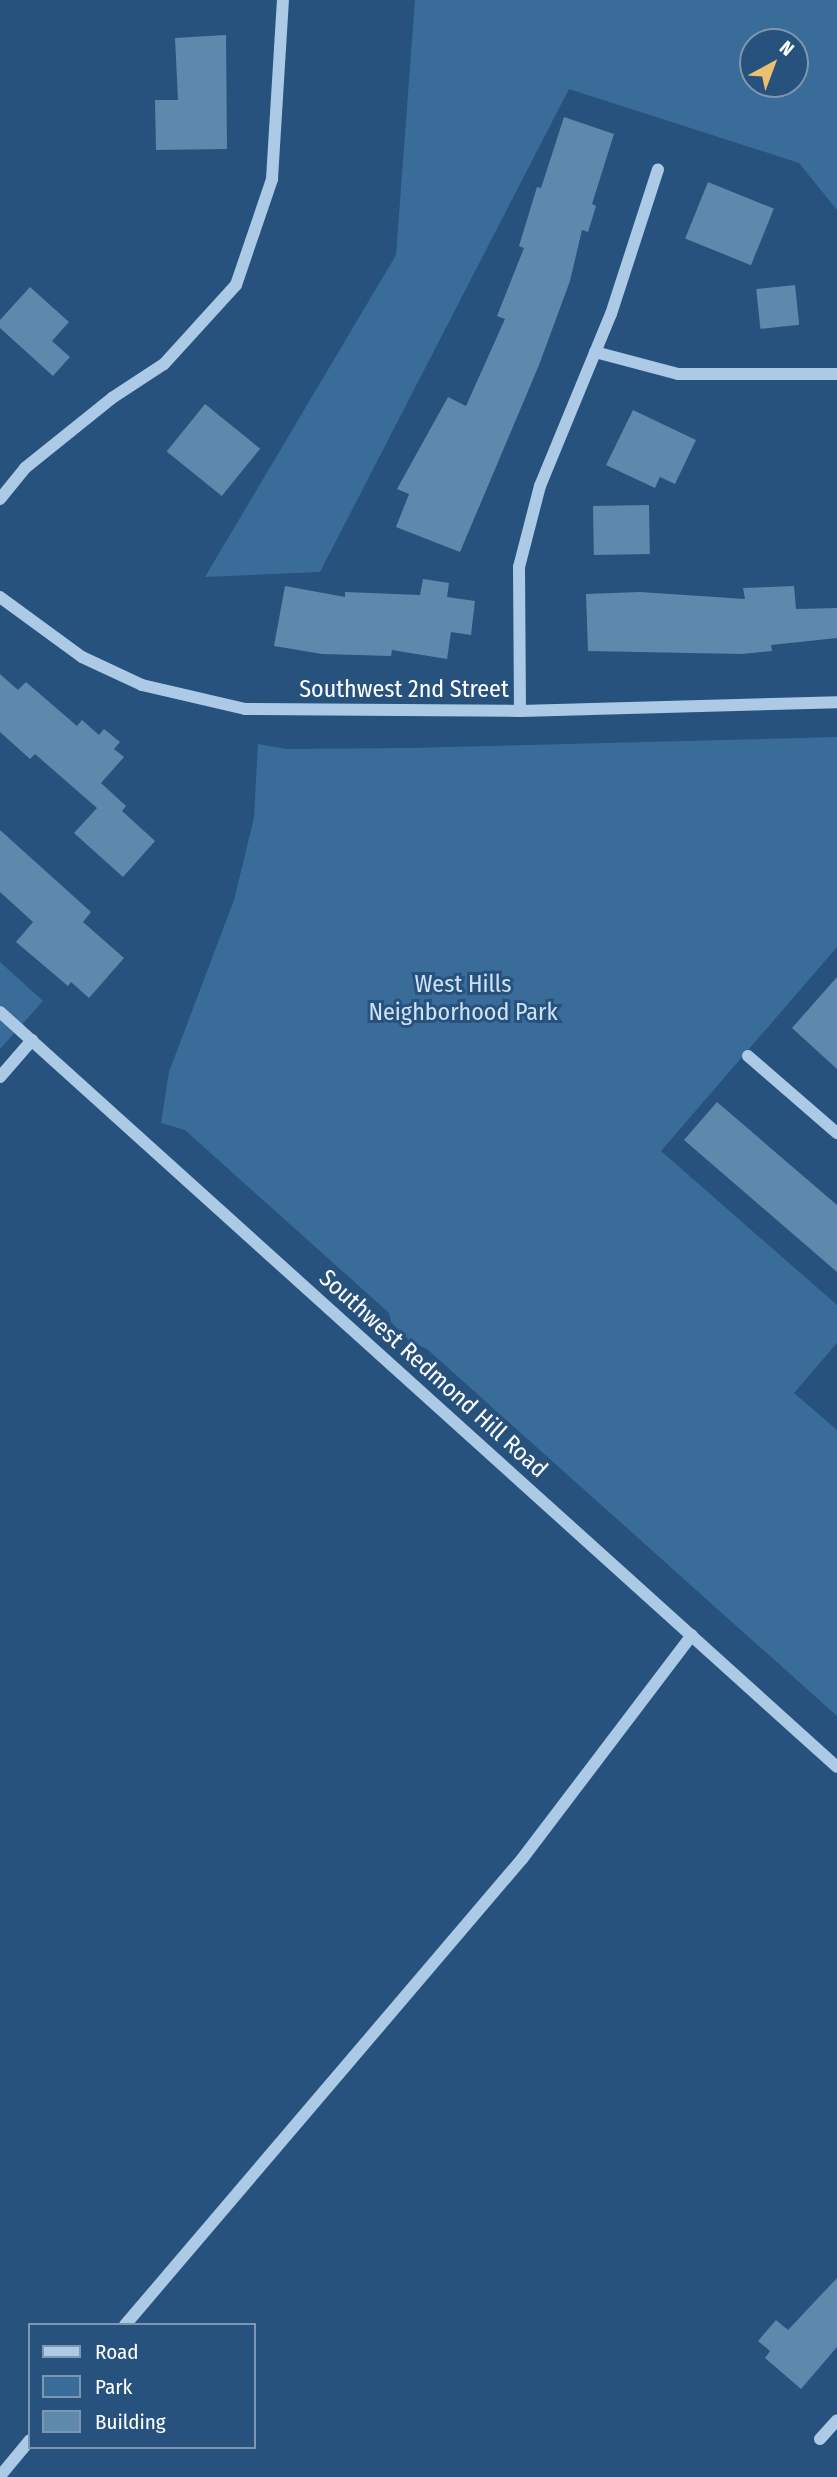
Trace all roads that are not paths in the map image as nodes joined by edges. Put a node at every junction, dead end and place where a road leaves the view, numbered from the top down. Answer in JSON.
{"nodes":[{"id":1,"x":283,"y":0,"type":"edge"},
{"id":2,"x":658,"y":169,"type":"dead end"},
{"id":3,"x":595,"y":352,"type":"junction"},
{"id":4,"x":837,"y":374,"type":"edge"},
{"id":5,"x":0,"y":499,"type":"edge"},
{"id":6,"x":0,"y":597,"type":"edge"},
{"id":7,"x":837,"y":702,"type":"edge"},
{"id":8,"x":520,"y":711,"type":"junction"},
{"id":9,"x":0,"y":1012,"type":"edge"},
{"id":10,"x":32,"y":1040,"type":"junction"},
{"id":11,"x":748,"y":1056,"type":"dead end"},
{"id":12,"x":0,"y":1077,"type":"edge"},
{"id":13,"x":835,"y":1128,"type":"edge"},
{"id":14,"x":692,"y":1635,"type":"junction"},
{"id":15,"x":837,"y":1766,"type":"edge"},
{"id":16,"x":127,"y":2323,"type":"edge"},
{"id":17,"x":837,"y":2420,"type":"edge"},
{"id":18,"x":820,"y":2439,"type":"dead end"},
{"id":19,"x":28,"y":2442,"type":"edge"},
{"id":20,"x":0,"y":2476,"type":"edge"}],
"edges":[{"from":1,"to":5,"type":"street"},
{"from":2,"to":3,"type":"street"},
{"from":3,"to":4,"type":"street"},
{"from":3,"to":8,"type":"street"},
{"from":6,"to":8,"type":"street","name":"Southwest 2nd Street"},
{"from":7,"to":8,"type":"street","name":"Southwest 2nd Street"},
{"from":9,"to":10,"type":"street","name":"Southwest Redmond Hill Road"},
{"from":10,"to":12,"type":"street"},
{"from":10,"to":14,"type":"street","name":"Southwest Redmond Hill Road"},
{"from":11,"to":13,"type":"street"},
{"from":14,"to":15,"type":"street","name":"Southwest Redmond Hill Road"},
{"from":14,"to":16,"type":"street"},
{"from":17,"to":18,"type":"street"},
{"from":19,"to":20,"type":"street"}]}
